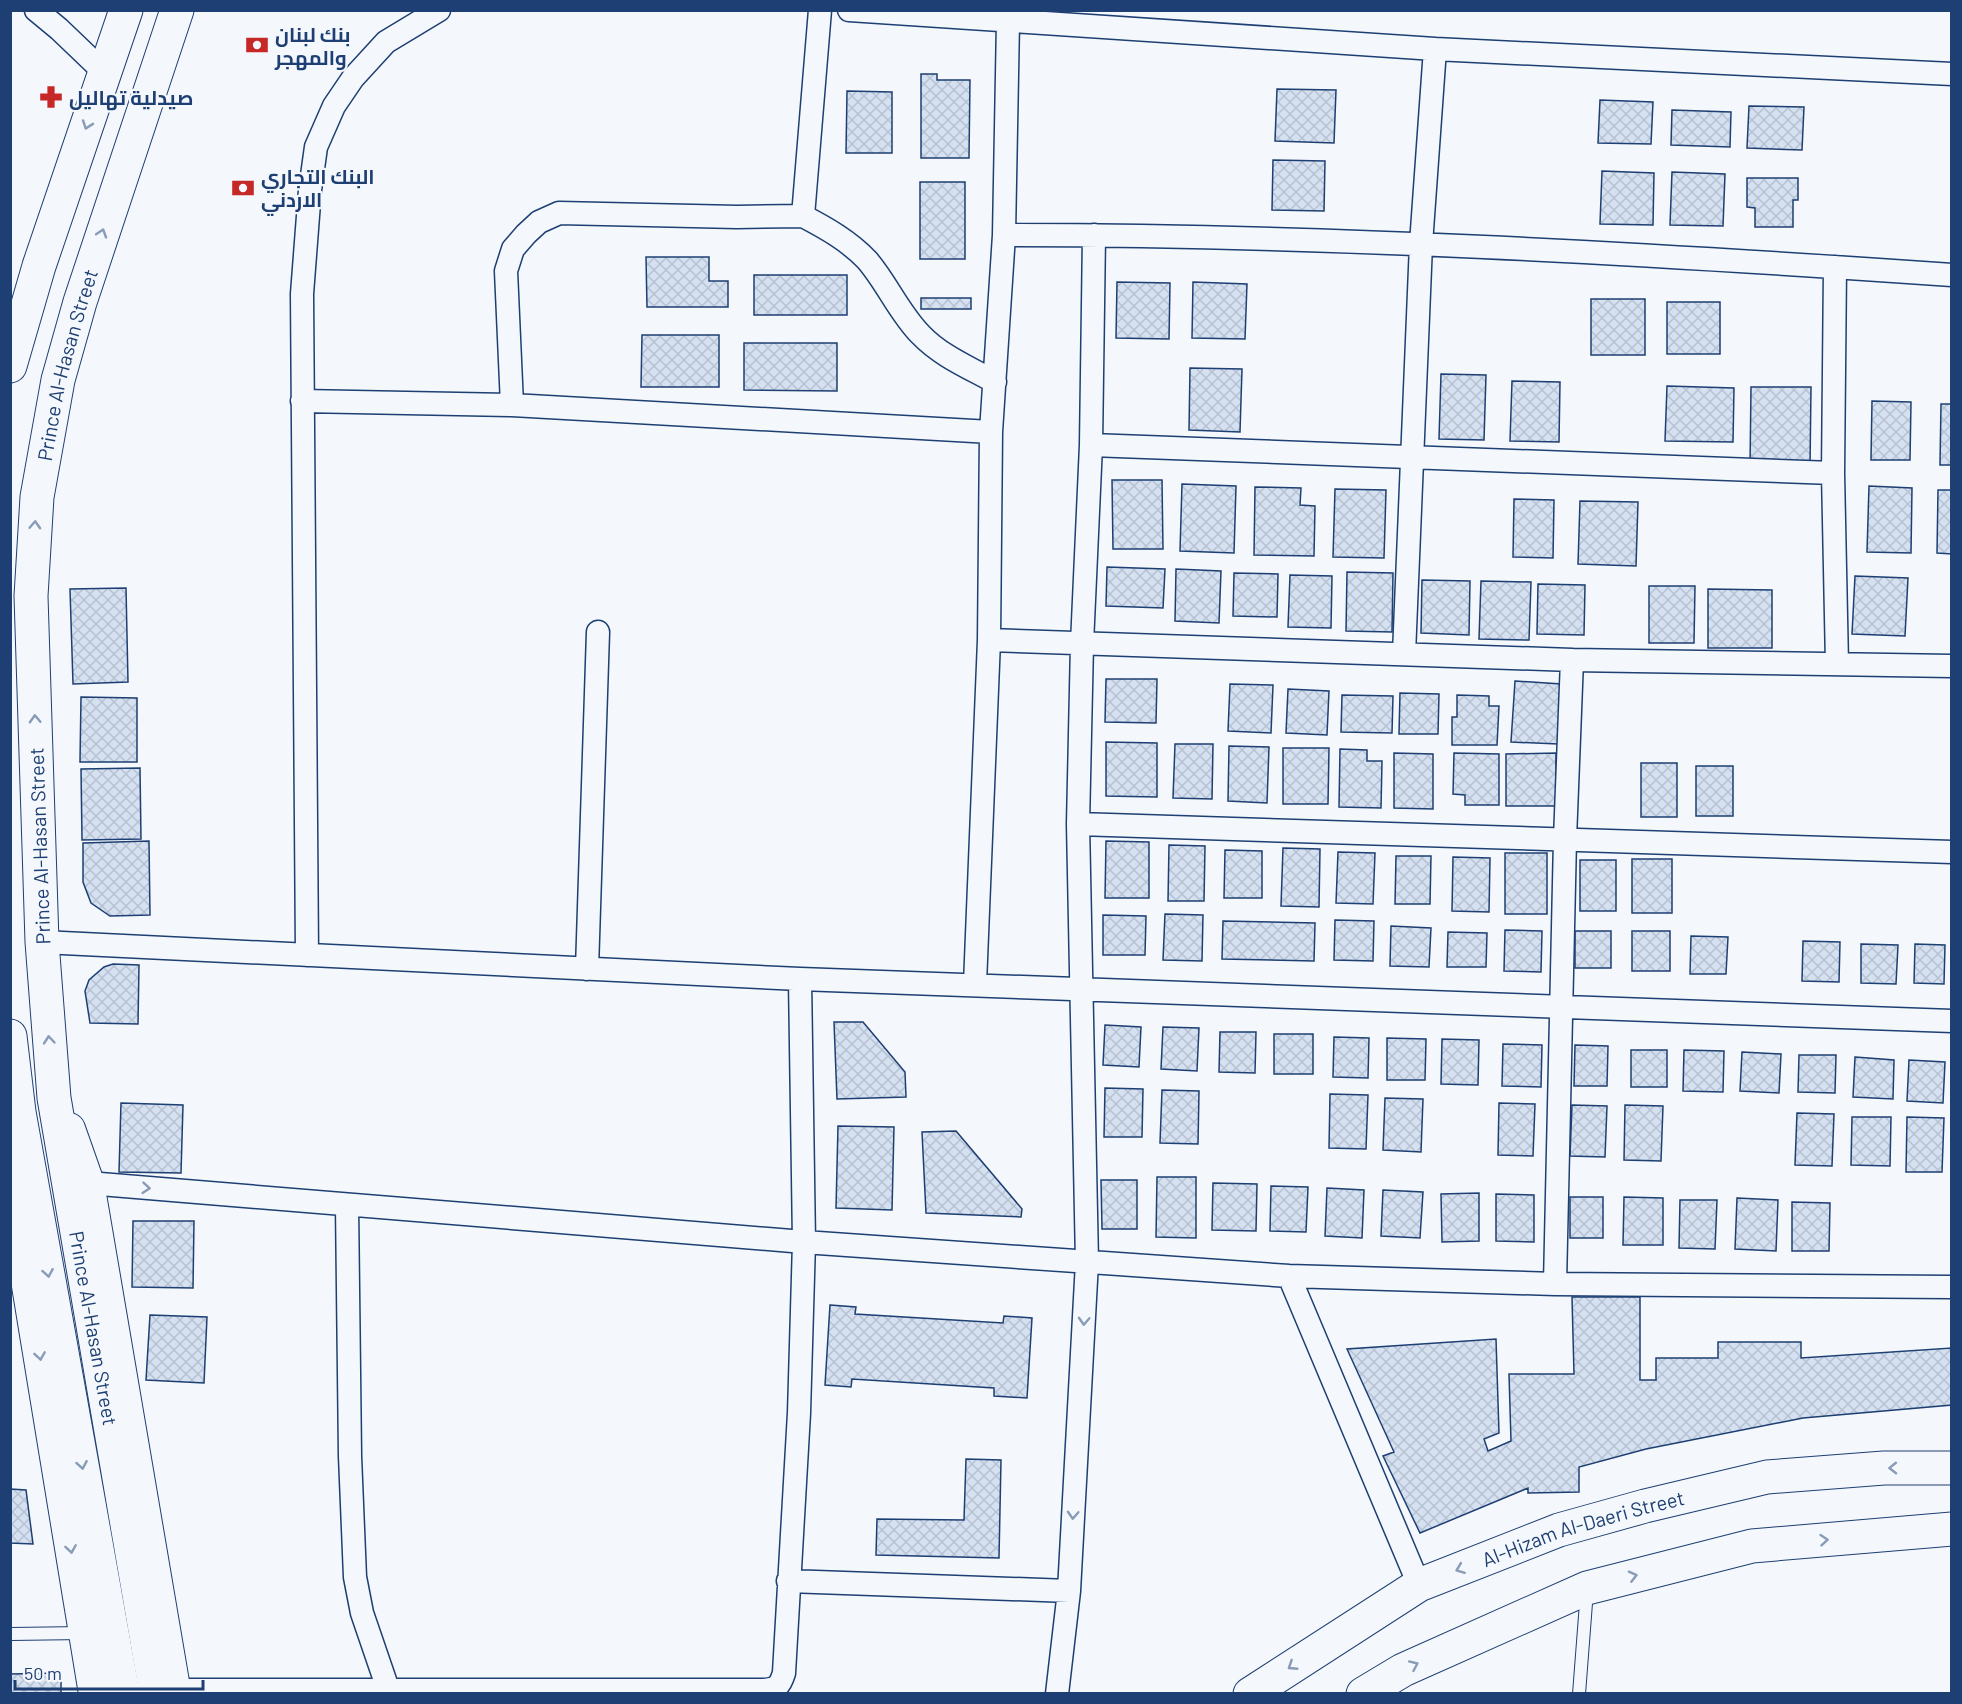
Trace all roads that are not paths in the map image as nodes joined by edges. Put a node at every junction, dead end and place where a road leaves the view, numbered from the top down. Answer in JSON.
{"nodes":[{"id":1,"x":36,"y":10,"type":"edge"},
{"id":2,"x":126,"y":10,"type":"edge"},
{"id":3,"x":177,"y":10,"type":"edge"},
{"id":4,"x":439,"y":10,"type":"edge"},
{"id":5,"x":820,"y":10,"type":"edge"},
{"id":6,"x":849,"y":10,"type":"edge"},
{"id":7,"x":1008,"y":21,"type":"junction"},
{"id":8,"x":1434,"y":49,"type":"junction"},
{"id":9,"x":105,"y":73,"type":"junction"},
{"id":10,"x":1952,"y":74,"type":"edge"},
{"id":11,"x":803,"y":216,"type":"junction"},
{"id":12,"x":1004,"y":235,"type":"junction"},
{"id":13,"x":1094,"y":235,"type":"junction"},
{"id":14,"x":1421,"y":244,"type":"junction"},
{"id":15,"x":39,"y":266,"type":"junction"},
{"id":16,"x":1835,"y":267,"type":"junction"},
{"id":17,"x":1952,"y":275,"type":"edge"},
{"id":18,"x":10,"y":301,"type":"edge"},
{"id":19,"x":10,"y":366,"type":"edge"},
{"id":20,"x":995,"y":382,"type":"junction"},
{"id":21,"x":302,"y":401,"type":"junction"},
{"id":22,"x":512,"y":405,"type":"junction"},
{"id":23,"x":991,"y":432,"type":"junction"},
{"id":24,"x":1091,"y":446,"type":"junction"},
{"id":25,"x":1411,"y":458,"type":"junction"},
{"id":26,"x":1833,"y":473,"type":"junction"},
{"id":27,"x":598,"y":632,"type":"dead end"},
{"id":28,"x":989,"y":640,"type":"junction"},
{"id":29,"x":1082,"y":644,"type":"junction"},
{"id":30,"x":1404,"y":654,"type":"junction"},
{"id":31,"x":1572,"y":660,"type":"junction"},
{"id":32,"x":1837,"y":664,"type":"junction"},
{"id":33,"x":1952,"y":666,"type":"edge"},
{"id":34,"x":1078,"y":824,"type":"junction"},
{"id":35,"x":1565,"y":839,"type":"junction"},
{"id":36,"x":1952,"y":852,"type":"edge"},
{"id":37,"x":42,"y":942,"type":"junction"},
{"id":38,"x":307,"y":955,"type":"junction"},
{"id":39,"x":587,"y":969,"type":"junction"},
{"id":40,"x":800,"y":979,"type":"junction"},
{"id":41,"x":975,"y":984,"type":"junction"},
{"id":42,"x":1080,"y":988,"type":"junction"},
{"id":43,"x":1562,"y":1007,"type":"junction"},
{"id":44,"x":1952,"y":1021,"type":"edge"},
{"id":45,"x":10,"y":1036,"type":"edge"},
{"id":46,"x":54,"y":1098,"type":"junction"},
{"id":47,"x":19,"y":1112,"type":"junction"},
{"id":48,"x":11,"y":1182,"type":"edge"},
{"id":49,"x":88,"y":1183,"type":"junction"},
{"id":50,"x":347,"y":1205,"type":"junction"},
{"id":51,"x":804,"y":1242,"type":"junction"},
{"id":52,"x":1088,"y":1262,"type":"junction"},
{"id":53,"x":1289,"y":1276,"type":"junction"},
{"id":54,"x":1555,"y":1284,"type":"junction"},
{"id":55,"x":1952,"y":1287,"type":"edge"},
{"id":56,"x":1952,"y":1468,"type":"edge"},
{"id":57,"x":1952,"y":1529,"type":"edge"},
{"id":58,"x":788,"y":1581,"type":"junction"},
{"id":59,"x":1419,"y":1585,"type":"junction"},
{"id":60,"x":1587,"y":1588,"type":"junction"},
{"id":61,"x":1069,"y":1592,"type":"junction"},
{"id":62,"x":85,"y":1633,"type":"junction"},
{"id":63,"x":10,"y":1634,"type":"edge"},
{"id":64,"x":388,"y":1689,"type":"junction"},
{"id":65,"x":169,"y":1692,"type":"edge"},
{"id":66,"x":95,"y":1694,"type":"edge"},
{"id":67,"x":123,"y":1694,"type":"edge"},
{"id":68,"x":1057,"y":1694,"type":"edge"},
{"id":69,"x":1250,"y":1694,"type":"edge"},
{"id":70,"x":1363,"y":1694,"type":"edge"},
{"id":71,"x":1579,"y":1694,"type":"edge"}],
"edges":[{"from":1,"to":9,"type":"street"},
{"from":2,"to":9,"type":"highway"},
{"from":37,"to":3,"type":"highway","name":"Prince Al-Hasan Street","one_way":true},
{"from":4,"to":21,"type":"street"},
{"from":5,"to":11,"type":"street"},
{"from":6,"to":7,"type":"street"},
{"from":7,"to":8,"type":"street"},
{"from":7,"to":12,"type":"street"},
{"from":8,"to":10,"type":"street"},
{"from":8,"to":14,"type":"street"},
{"from":9,"to":15,"type":"highway","one_way":true},
{"from":11,"to":20,"type":"street"},
{"from":11,"to":22,"type":"street"},
{"from":12,"to":13,"type":"street"},
{"from":12,"to":20,"type":"street"},
{"from":13,"to":14,"type":"street"},
{"from":13,"to":24,"type":"street"},
{"from":14,"to":16,"type":"street"},
{"from":14,"to":25,"type":"street"},
{"from":15,"to":18,"type":"main road"},
{"from":15,"to":19,"type":"highway"},
{"from":16,"to":17,"type":"street"},
{"from":16,"to":26,"type":"street"},
{"from":20,"to":23,"type":"street"},
{"from":21,"to":22,"type":"street"},
{"from":21,"to":38,"type":"street"},
{"from":22,"to":23,"type":"street"},
{"from":23,"to":28,"type":"street"},
{"from":24,"to":25,"type":"street"},
{"from":24,"to":29,"type":"street"},
{"from":25,"to":26,"type":"street"},
{"from":25,"to":30,"type":"street"},
{"from":26,"to":32,"type":"street"},
{"from":27,"to":39,"type":"street"},
{"from":28,"to":29,"type":"street"},
{"from":28,"to":41,"type":"street"},
{"from":29,"to":30,"type":"street"},
{"from":29,"to":34,"type":"street"},
{"from":30,"to":31,"type":"street"},
{"from":31,"to":32,"type":"street"},
{"from":31,"to":35,"type":"street"},
{"from":32,"to":33,"type":"street"},
{"from":34,"to":35,"type":"street"},
{"from":34,"to":42,"type":"street"},
{"from":35,"to":36,"type":"street"},
{"from":35,"to":43,"type":"street"},
{"from":37,"to":38,"type":"street"},
{"from":46,"to":37,"type":"highway","name":"Prince Al-Hasan Street","one_way":true},
{"from":38,"to":39,"type":"street"},
{"from":39,"to":40,"type":"street"},
{"from":40,"to":41,"type":"street"},
{"from":40,"to":51,"type":"street"},
{"from":41,"to":42,"type":"street"},
{"from":42,"to":43,"type":"street"},
{"from":42,"to":52,"type":"street"},
{"from":43,"to":44,"type":"street"},
{"from":43,"to":54,"type":"street"},
{"from":45,"to":47,"type":"highway","name":"Prince Al-Hasan Street"},
{"from":46,"to":49,"type":"main road"},
{"from":46,"to":65,"type":"highway","name":"Prince Al-Hasan Street"},
{"from":47,"to":48,"type":"main road"},
{"from":47,"to":67,"type":"highway","name":"Prince Al-Hasan Street","one_way":true},
{"from":48,"to":62,"type":"main road","one_way":true},
{"from":49,"to":50,"type":"street","one_way":true},
{"from":49,"to":65,"type":"main road"},
{"from":50,"to":51,"type":"street"},
{"from":50,"to":64,"type":"street"},
{"from":51,"to":52,"type":"street"},
{"from":51,"to":58,"type":"street"},
{"from":52,"to":53,"type":"street"},
{"from":52,"to":61,"type":"street","one_way":true},
{"from":53,"to":54,"type":"street"},
{"from":53,"to":59,"type":"street"},
{"from":54,"to":55,"type":"street"},
{"from":56,"to":59,"type":"highway","name":"Al-Hizam Al-Daeri Street","one_way":true},
{"from":60,"to":57,"type":"highway","one_way":true},
{"from":58,"to":61,"type":"street"},
{"from":58,"to":64,"type":"street"},
{"from":59,"to":69,"type":"highway","name":"Al-Hizam Al-Daeri Street","one_way":true},
{"from":70,"to":60,"type":"highway","one_way":true},
{"from":60,"to":71,"type":"lane"},
{"from":61,"to":68,"type":"street"},
{"from":62,"to":63,"type":"lane"},
{"from":62,"to":66,"type":"main road"},
{"from":64,"to":65,"type":"street"}]}
